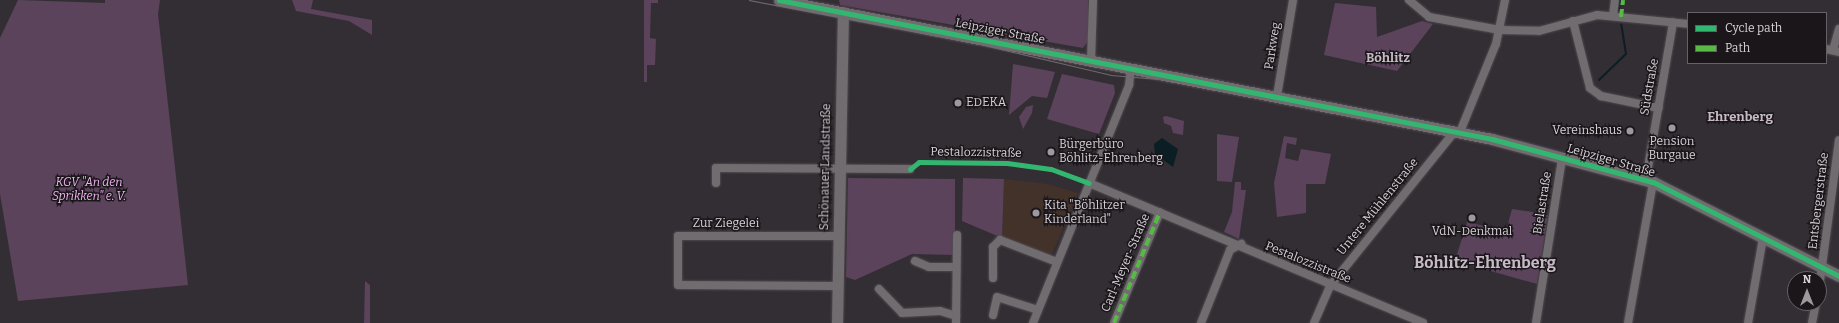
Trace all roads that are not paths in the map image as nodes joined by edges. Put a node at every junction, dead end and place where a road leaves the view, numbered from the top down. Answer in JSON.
{"nodes":[{"id":1,"x":778,"y":0,"type":"edge"},
{"id":2,"x":1093,"y":0,"type":"edge"},
{"id":3,"x":1293,"y":0,"type":"edge"},
{"id":4,"x":1410,"y":0,"type":"edge"},
{"id":5,"x":1505,"y":0,"type":"edge"},
{"id":6,"x":1615,"y":0,"type":"edge"},
{"id":7,"x":843,"y":12,"type":"junction"},
{"id":8,"x":1613,"y":16,"type":"junction"},
{"id":9,"x":1573,"y":22,"type":"junction"},
{"id":10,"x":1673,"y":22,"type":"junction"},
{"id":11,"x":1687,"y":24,"type":"edge"},
{"id":12,"x":1839,"y":29,"type":"edge"},
{"id":13,"x":1500,"y":30,"type":"junction"},
{"id":14,"x":1833,"y":50,"type":"edge"},
{"id":15,"x":1091,"y":61,"type":"junction"},
{"id":16,"x":1132,"y":68,"type":"junction"},
{"id":17,"x":1277,"y":96,"type":"junction"},
{"id":18,"x":1659,"y":108,"type":"junction"},
{"id":19,"x":1458,"y":131,"type":"junction"},
{"id":20,"x":1839,"y":140,"type":"edge"},
{"id":21,"x":1562,"y":158,"type":"junction"},
{"id":22,"x":910,"y":169,"type":"dead end"},
{"id":23,"x":839,"y":170,"type":"junction"},
{"id":24,"x":1649,"y":181,"type":"junction"},
{"id":25,"x":716,"y":183,"type":"dead end"},
{"id":26,"x":1089,"y":183,"type":"junction"},
{"id":27,"x":1160,"y":212,"type":"junction"},
{"id":28,"x":957,"y":235,"type":"dead end"},
{"id":29,"x":838,"y":236,"type":"junction"},
{"id":30,"x":1763,"y":238,"type":"junction"},
{"id":31,"x":1241,"y":244,"type":"junction"},
{"id":32,"x":915,"y":261,"type":"dead end"},
{"id":33,"x":1057,"y":262,"type":"junction"},
{"id":34,"x":956,"y":267,"type":"junction"},
{"id":35,"x":1823,"y":268,"type":"junction"},
{"id":36,"x":1822,"y":271,"type":"edge"},
{"id":37,"x":1839,"y":276,"type":"edge"},
{"id":38,"x":993,"y":278,"type":"dead end"},
{"id":39,"x":837,"y":286,"type":"junction"},
{"id":40,"x":1330,"y":286,"type":"junction"},
{"id":41,"x":879,"y":289,"type":"dead end"},
{"id":42,"x":1038,"y":310,"type":"junction"},
{"id":43,"x":1814,"y":311,"type":"edge"},
{"id":44,"x":993,"y":315,"type":"dead end"},
{"id":45,"x":956,"y":319,"type":"edge"},
{"id":46,"x":837,"y":323,"type":"edge"},
{"id":47,"x":1033,"y":323,"type":"edge"},
{"id":48,"x":1114,"y":323,"type":"edge"},
{"id":49,"x":1201,"y":323,"type":"edge"},
{"id":50,"x":1314,"y":323,"type":"edge"},
{"id":51,"x":1423,"y":323,"type":"edge"},
{"id":52,"x":1536,"y":323,"type":"edge"},
{"id":53,"x":1628,"y":323,"type":"edge"},
{"id":54,"x":1748,"y":323,"type":"edge"},
{"id":55,"x":1812,"y":323,"type":"edge"}],
"edges":[{"from":1,"to":7,"type":"street","name":"Leipziger Straße"},
{"from":2,"to":15,"type":"street"},
{"from":3,"to":17,"type":"street","name":"Parkweg"},
{"from":4,"to":13,"type":"street"},
{"from":5,"to":13,"type":"street","name":"Untere Mühlenstraße"},
{"from":6,"to":8,"type":"street"},
{"from":7,"to":15,"type":"street","name":"Leipziger Straße"},
{"from":7,"to":23,"type":"street","name":"Schönauer Landstraße"},
{"from":8,"to":9,"type":"street"},
{"from":8,"to":10,"type":"street"},
{"from":9,"to":13,"type":"street"},
{"from":9,"to":18,"type":"street"},
{"from":10,"to":11,"type":"street"},
{"from":10,"to":18,"type":"street","name":"Südstraße"},
{"from":12,"to":14,"type":"street"},
{"from":13,"to":19,"type":"street","name":"Untere Mühlenstraße"},
{"from":15,"to":16,"type":"street","name":"Leipziger Straße"},
{"from":16,"to":17,"type":"street","name":"Leipziger Straße"},
{"from":16,"to":26,"type":"street"},
{"from":17,"to":19,"type":"street","name":"Leipziger Straße"},
{"from":18,"to":24,"type":"street","name":"Südstraße"},
{"from":19,"to":21,"type":"street","name":"Leipziger Straße"},
{"from":19,"to":40,"type":"street","name":"Untere Mühlenstraße"},
{"from":20,"to":35,"type":"street","name":"Entsbergerstraße"},
{"from":21,"to":24,"type":"street","name":"Leipziger Straße"},
{"from":21,"to":52,"type":"street","name":"Bielastraße"},
{"from":22,"to":23,"type":"street"},
{"from":23,"to":25,"type":"street"},
{"from":23,"to":29,"type":"street","name":"Schönauer Landstraße"},
{"from":24,"to":30,"type":"street","name":"Leipziger Straße"},
{"from":24,"to":53,"type":"street","name":"Südstraße"},
{"from":26,"to":27,"type":"street","name":"Pestalozzistraße"},
{"from":26,"to":33,"type":"street"},
{"from":27,"to":31,"type":"street","name":"Pestalozzistraße"},
{"from":27,"to":48,"type":"street","name":"Carl-Meyer-Straße"},
{"from":28,"to":34,"type":"street"},
{"from":29,"to":39,"type":"street","name":"Schönauer Landstraße"},
{"from":29,"to":39,"type":"street","name":"Zur Ziegelei"},
{"from":30,"to":35,"type":"street","name":"Leipziger Straße"},
{"from":30,"to":54,"type":"street"},
{"from":31,"to":40,"type":"street","name":"Pestalozzistraße"},
{"from":31,"to":49,"type":"street"},
{"from":32,"to":34,"type":"street"},
{"from":33,"to":38,"type":"street"},
{"from":33,"to":42,"type":"street"},
{"from":34,"to":45,"type":"street"},
{"from":35,"to":36,"type":"street","name":"Entsbergerstraße"},
{"from":35,"to":37,"type":"street","name":"Leipziger Straße"},
{"from":39,"to":46,"type":"street","name":"Schönauer Landstraße"},
{"from":40,"to":50,"type":"street","name":"Untere Mühlenstraße"},
{"from":40,"to":51,"type":"street","name":"Pestalozzistraße"},
{"from":41,"to":45,"type":"street"},
{"from":42,"to":44,"type":"street"},
{"from":42,"to":47,"type":"street"},
{"from":43,"to":55,"type":"street"}]}
